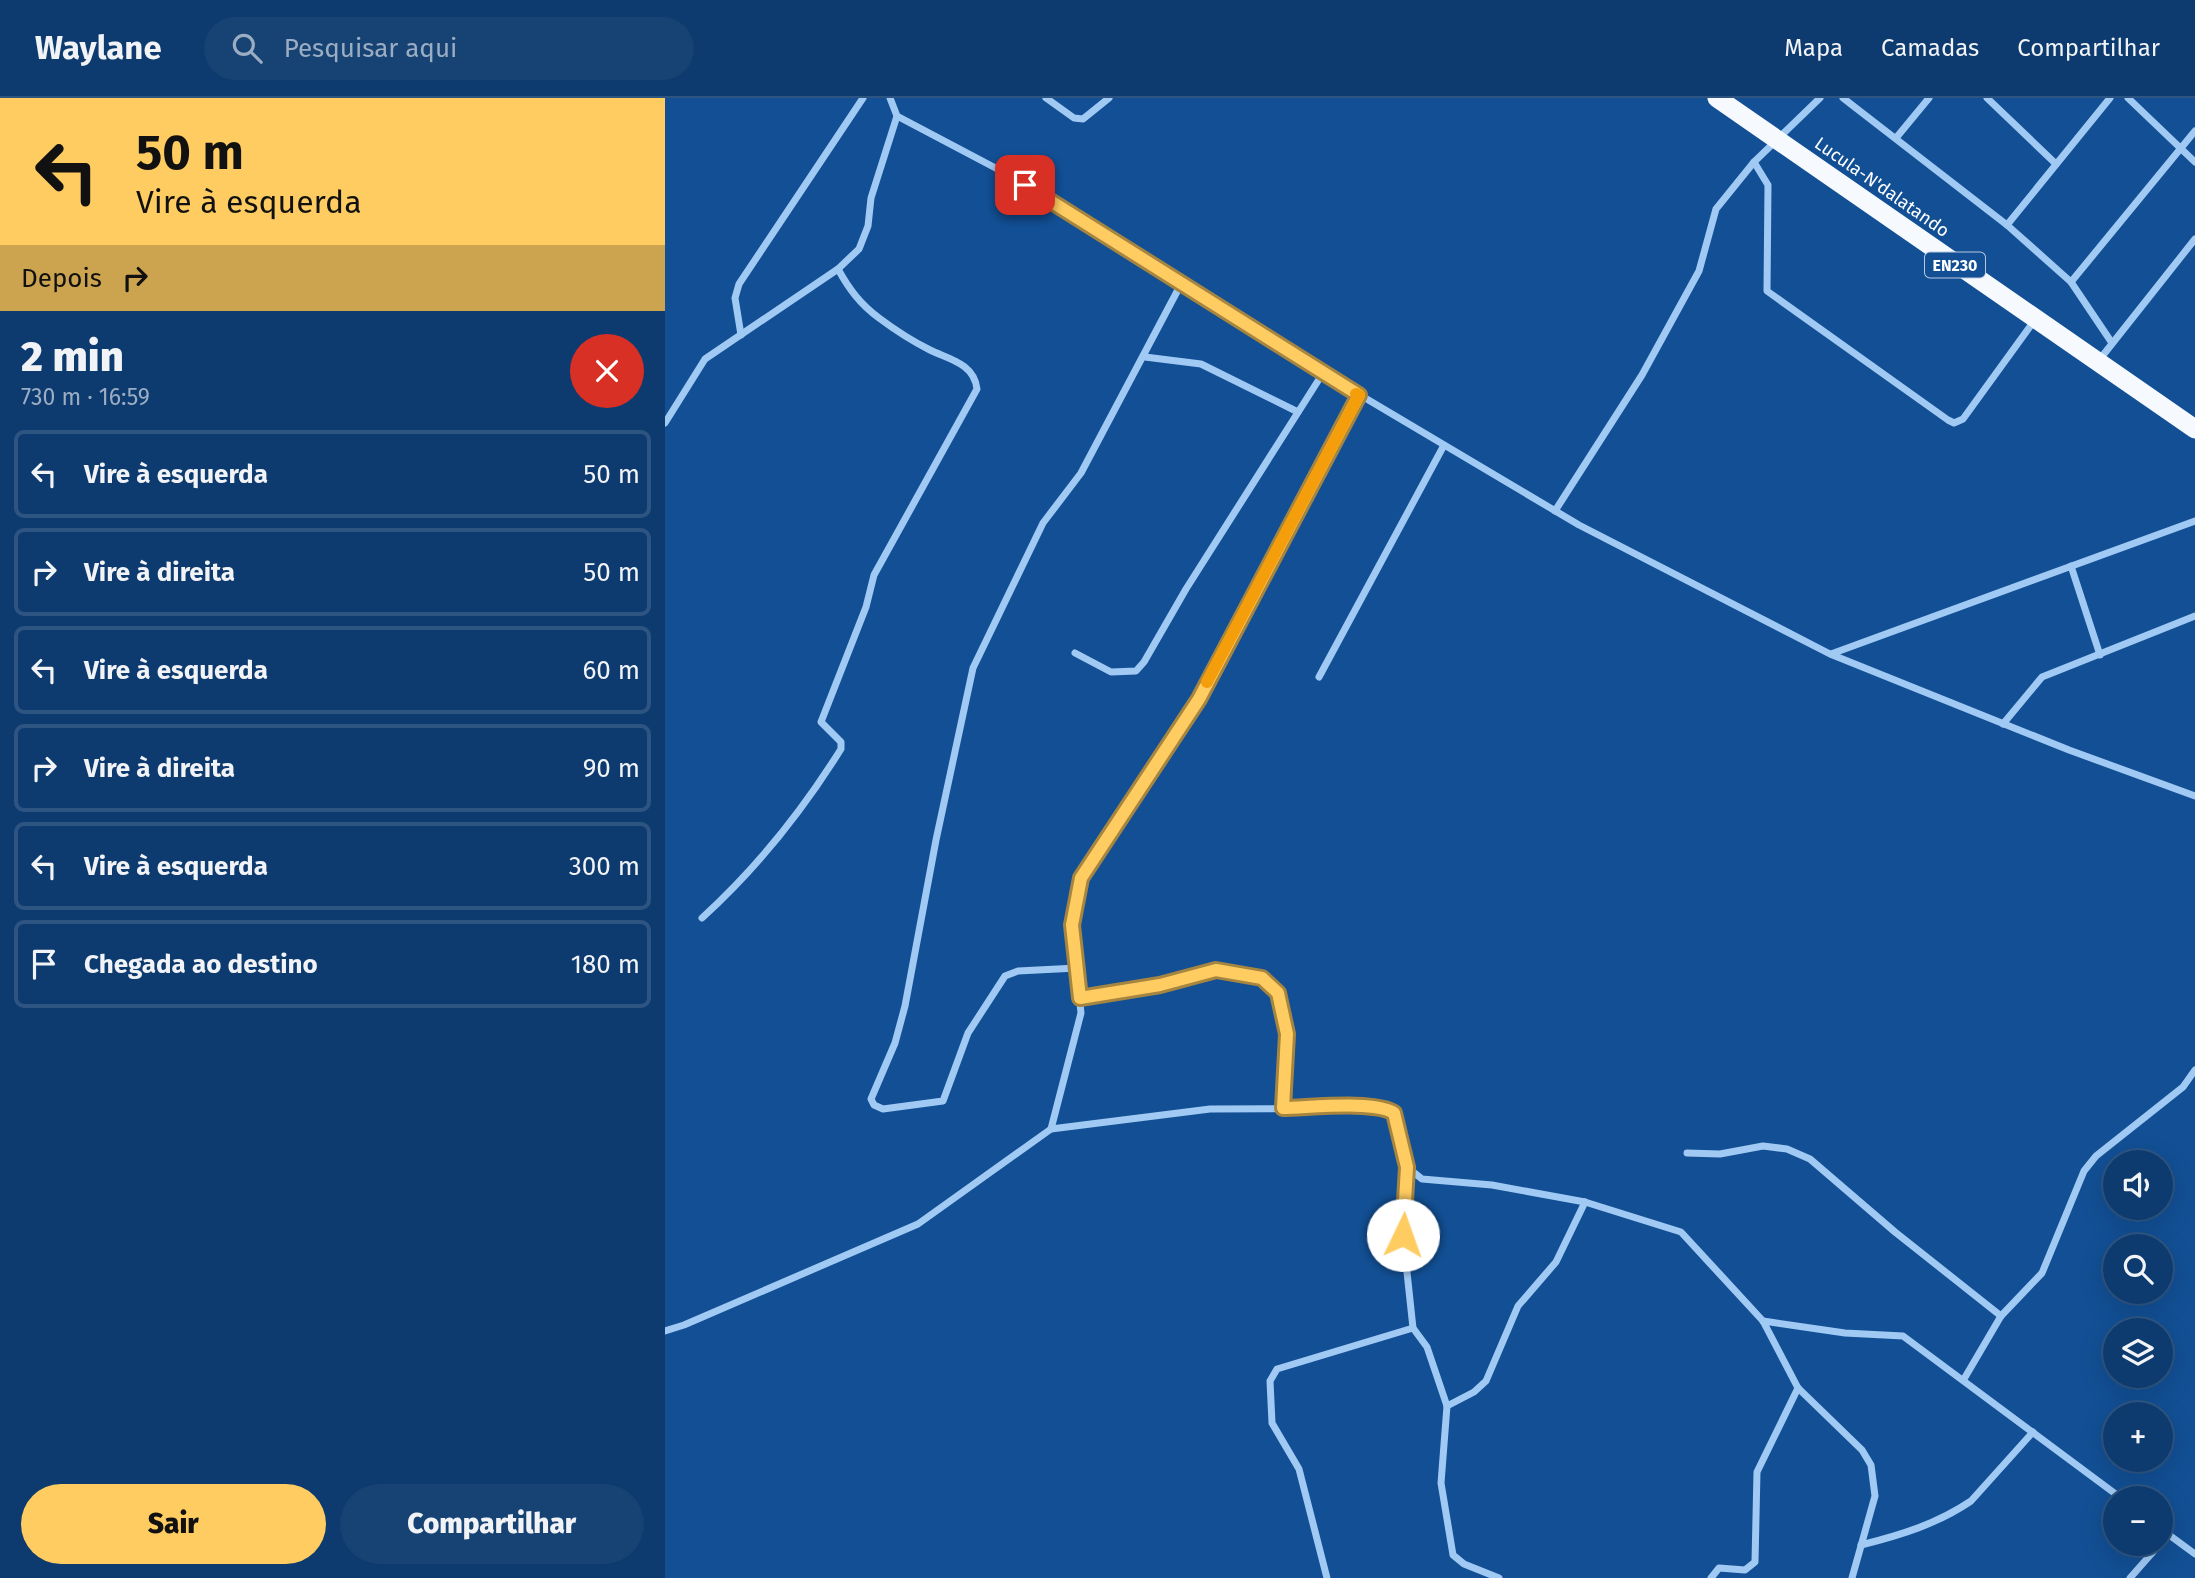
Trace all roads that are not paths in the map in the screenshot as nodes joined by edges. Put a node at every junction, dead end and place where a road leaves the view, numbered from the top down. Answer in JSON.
{"nodes":[{"id":1,"x":863,"y":98,"type":"edge"},
{"id":2,"x":890,"y":98,"type":"edge"},
{"id":3,"x":1046,"y":98,"type":"edge"},
{"id":4,"x":1109,"y":98,"type":"edge"},
{"id":5,"x":1717,"y":98,"type":"edge"},
{"id":6,"x":1819,"y":98,"type":"edge"},
{"id":7,"x":1843,"y":98,"type":"edge"},
{"id":8,"x":1929,"y":98,"type":"edge"},
{"id":9,"x":1987,"y":98,"type":"edge"},
{"id":10,"x":2110,"y":98,"type":"edge"},
{"id":11,"x":2128,"y":98,"type":"edge"},
{"id":12,"x":897,"y":116,"type":"junction"},
{"id":13,"x":2195,"y":131,"type":"edge"},
{"id":14,"x":1896,"y":138,"type":"junction"},
{"id":15,"x":1778,"y":139,"type":"junction"},
{"id":16,"x":2180,"y":149,"type":"junction"},
{"id":17,"x":1754,"y":162,"type":"junction"},
{"id":18,"x":2195,"y":162,"type":"edge"},
{"id":19,"x":2056,"y":164,"type":"junction"},
{"id":20,"x":2007,"y":225,"type":"junction"},
{"id":21,"x":2195,"y":239,"type":"edge"},
{"id":22,"x":838,"y":269,"type":"junction"},
{"id":23,"x":2071,"y":282,"type":"junction"},
{"id":24,"x":1181,"y":284,"type":"junction"},
{"id":25,"x":2034,"y":321,"type":"junction"},
{"id":26,"x":741,"y":335,"type":"junction"},
{"id":27,"x":2112,"y":343,"type":"junction"},
{"id":28,"x":1145,"y":357,"type":"junction"},
{"id":29,"x":2098,"y":363,"type":"junction"},
{"id":30,"x":1323,"y":373,"type":"junction"},
{"id":31,"x":1359,"y":395,"type":"junction"},
{"id":32,"x":1298,"y":412,"type":"junction"},
{"id":33,"x":665,"y":423,"type":"edge"},
{"id":34,"x":2195,"y":429,"type":"edge"},
{"id":35,"x":1443,"y":447,"type":"junction"},
{"id":36,"x":1555,"y":511,"type":"junction"},
{"id":37,"x":2195,"y":520,"type":"edge"},
{"id":38,"x":2071,"y":566,"type":"junction"},
{"id":39,"x":2195,"y":616,"type":"edge"},
{"id":40,"x":1075,"y":653,"type":"dead end"},
{"id":41,"x":1830,"y":654,"type":"junction"},
{"id":42,"x":2100,"y":655,"type":"junction"},
{"id":43,"x":1319,"y":677,"type":"dead end"},
{"id":44,"x":2003,"y":724,"type":"junction"},
{"id":45,"x":2195,"y":796,"type":"edge"},
{"id":46,"x":702,"y":918,"type":"dead end"},
{"id":47,"x":1077,"y":968,"type":"junction"},
{"id":48,"x":1080,"y":998,"type":"junction"},
{"id":49,"x":2195,"y":1070,"type":"edge"},
{"id":50,"x":1283,"y":1108,"type":"junction"},
{"id":51,"x":1051,"y":1129,"type":"junction"},
{"id":52,"x":1687,"y":1153,"type":"dead end"},
{"id":53,"x":1407,"y":1167,"type":"junction"},
{"id":54,"x":1585,"y":1202,"type":"junction"},
{"id":55,"x":2001,"y":1316,"type":"junction"},
{"id":56,"x":1763,"y":1321,"type":"junction"},
{"id":57,"x":1413,"y":1328,"type":"junction"},
{"id":58,"x":665,"y":1331,"type":"edge"},
{"id":59,"x":1963,"y":1379,"type":"junction"},
{"id":60,"x":1798,"y":1388,"type":"junction"},
{"id":61,"x":1447,"y":1406,"type":"junction"},
{"id":62,"x":2033,"y":1432,"type":"junction"},
{"id":63,"x":2105,"y":1486,"type":"edge"},
{"id":64,"x":2173,"y":1537,"type":"edge"},
{"id":65,"x":1861,"y":1545,"type":"junction"},
{"id":66,"x":2195,"y":1554,"type":"edge"},
{"id":67,"x":2149,"y":1556,"type":"edge"},
{"id":68,"x":1327,"y":1578,"type":"edge"},
{"id":69,"x":1499,"y":1578,"type":"edge"},
{"id":70,"x":1711,"y":1578,"type":"edge"},
{"id":71,"x":1852,"y":1578,"type":"edge"},
{"id":72,"x":2130,"y":1578,"type":"edge"}],
"edges":[{"from":1,"to":26,"type":"street"},
{"from":2,"to":12,"type":"street"},
{"from":3,"to":4,"type":"street"},
{"from":5,"to":15,"type":"highway","name":"Lucula-N'dalatando","number":"EN230"},
{"from":6,"to":15,"type":"street"},
{"from":7,"to":14,"type":"street"},
{"from":8,"to":14,"type":"street"},
{"from":9,"to":19,"type":"street"},
{"from":10,"to":19,"type":"street"},
{"from":11,"to":16,"type":"street"},
{"from":12,"to":22,"type":"street"},
{"from":12,"to":24,"type":"street"},
{"from":13,"to":16,"type":"street"},
{"from":14,"to":20,"type":"street"},
{"from":15,"to":17,"type":"street"},
{"from":15,"to":25,"type":"highway","name":"Lucula-N'dalatando","number":"EN230"},
{"from":16,"to":18,"type":"street"},
{"from":16,"to":23,"type":"street"},
{"from":17,"to":25,"type":"street"},
{"from":17,"to":36,"type":"street"},
{"from":19,"to":20,"type":"street"},
{"from":20,"to":23,"type":"street"},
{"from":21,"to":27,"type":"street"},
{"from":22,"to":26,"type":"street"},
{"from":22,"to":46,"type":"street"},
{"from":23,"to":27,"type":"street"},
{"from":24,"to":28,"type":"street"},
{"from":24,"to":30,"type":"street"},
{"from":25,"to":29,"type":"highway","name":"Lucula-N'dalatando","number":"EN230"},
{"from":26,"to":33,"type":"street"},
{"from":27,"to":29,"type":"street"},
{"from":28,"to":32,"type":"street"},
{"from":28,"to":47,"type":"street"},
{"from":29,"to":34,"type":"highway","name":"Lucula-N'dalatando","number":"EN230"},
{"from":30,"to":31,"type":"street"},
{"from":30,"to":32,"type":"street"},
{"from":31,"to":35,"type":"street"},
{"from":31,"to":47,"type":"street"},
{"from":32,"to":40,"type":"street"},
{"from":35,"to":36,"type":"street"},
{"from":35,"to":43,"type":"street"},
{"from":36,"to":41,"type":"street"},
{"from":37,"to":38,"type":"street"},
{"from":38,"to":41,"type":"street"},
{"from":38,"to":42,"type":"street"},
{"from":39,"to":42,"type":"street"},
{"from":41,"to":44,"type":"street"},
{"from":42,"to":44,"type":"street"},
{"from":44,"to":45,"type":"street"},
{"from":47,"to":48,"type":"street"},
{"from":48,"to":50,"type":"street"},
{"from":48,"to":51,"type":"street"},
{"from":49,"to":55,"type":"street"},
{"from":50,"to":51,"type":"street"},
{"from":50,"to":53,"type":"street"},
{"from":51,"to":58,"type":"street"},
{"from":52,"to":55,"type":"street"},
{"from":53,"to":54,"type":"street"},
{"from":53,"to":57,"type":"street"},
{"from":54,"to":56,"type":"street"},
{"from":54,"to":61,"type":"street"},
{"from":55,"to":59,"type":"street"},
{"from":56,"to":59,"type":"street"},
{"from":56,"to":60,"type":"street"},
{"from":57,"to":61,"type":"street"},
{"from":57,"to":68,"type":"street"},
{"from":59,"to":62,"type":"street"},
{"from":60,"to":65,"type":"street"},
{"from":60,"to":70,"type":"street"},
{"from":61,"to":69,"type":"street"},
{"from":62,"to":63,"type":"street"},
{"from":62,"to":65,"type":"street"},
{"from":64,"to":66,"type":"street"},
{"from":65,"to":71,"type":"street"},
{"from":67,"to":72,"type":"street"}]}
